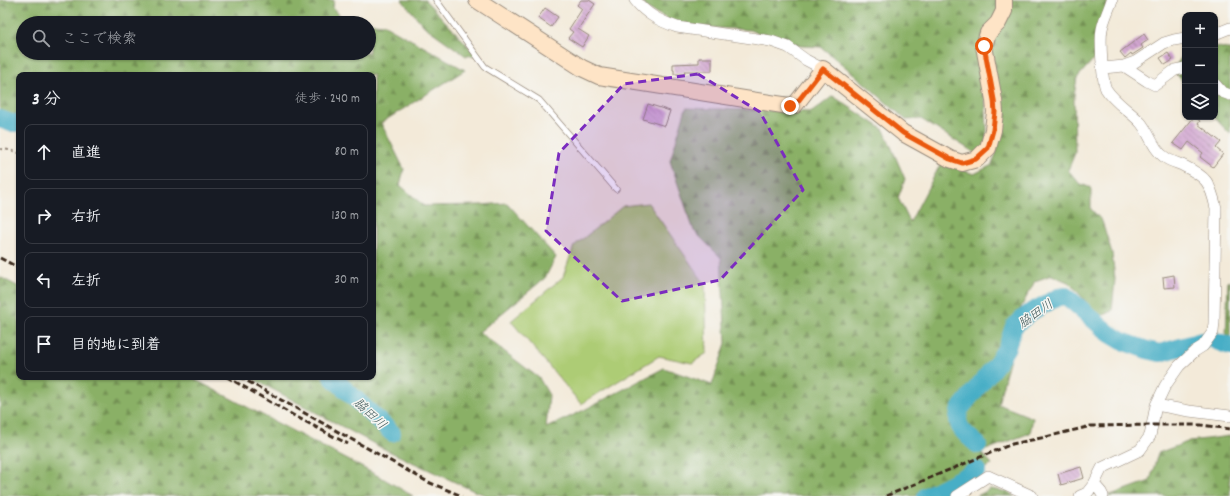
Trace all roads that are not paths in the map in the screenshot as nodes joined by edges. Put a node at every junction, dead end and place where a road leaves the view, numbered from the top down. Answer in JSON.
{"nodes":[{"id":1,"x":436,"y":0,"type":"edge"},
{"id":2,"x":635,"y":0,"type":"edge"},
{"id":3,"x":1004,"y":0,"type":"edge"},
{"id":4,"x":1112,"y":0,"type":"edge"},
{"id":5,"x":483,"y":2,"type":"edge"},
{"id":6,"x":1230,"y":28,"type":"edge"},
{"id":7,"x":1218,"y":33,"type":"edge"},
{"id":8,"x":1182,"y":39,"type":"edge"},
{"id":9,"x":1124,"y":66,"type":"junction"},
{"id":10,"x":1103,"y":68,"type":"junction"},
{"id":11,"x":823,"y":69,"type":"junction"},
{"id":12,"x":1182,"y":69,"type":"edge"},
{"id":13,"x":1218,"y":87,"type":"edge"},
{"id":14,"x":1230,"y":95,"type":"edge"},
{"id":15,"x":616,"y":189,"type":"dead end"},
{"id":16,"x":1156,"y":405,"type":"junction"},
{"id":17,"x":1230,"y":416,"type":"edge"},
{"id":18,"x":1094,"y":484,"type":"junction"},
{"id":19,"x":957,"y":496,"type":"edge"},
{"id":20,"x":1032,"y":496,"type":"edge"},
{"id":21,"x":1080,"y":496,"type":"edge"},
{"id":22,"x":1104,"y":496,"type":"edge"}],
"edges":[{"from":1,"to":15,"type":"lane"},
{"from":2,"to":11,"type":"street"},
{"from":3,"to":11,"type":"street"},
{"from":4,"to":10,"type":"street"},
{"from":5,"to":11,"type":"street"},
{"from":6,"to":7,"type":"street"},
{"from":8,"to":9,"type":"street"},
{"from":9,"to":10,"type":"street"},
{"from":9,"to":12,"type":"street"},
{"from":10,"to":16,"type":"street"},
{"from":13,"to":14,"type":"street"},
{"from":16,"to":17,"type":"street"},
{"from":16,"to":18,"type":"street"},
{"from":18,"to":21,"type":"street"},
{"from":18,"to":22,"type":"street"},
{"from":19,"to":20,"type":"street"}]}
